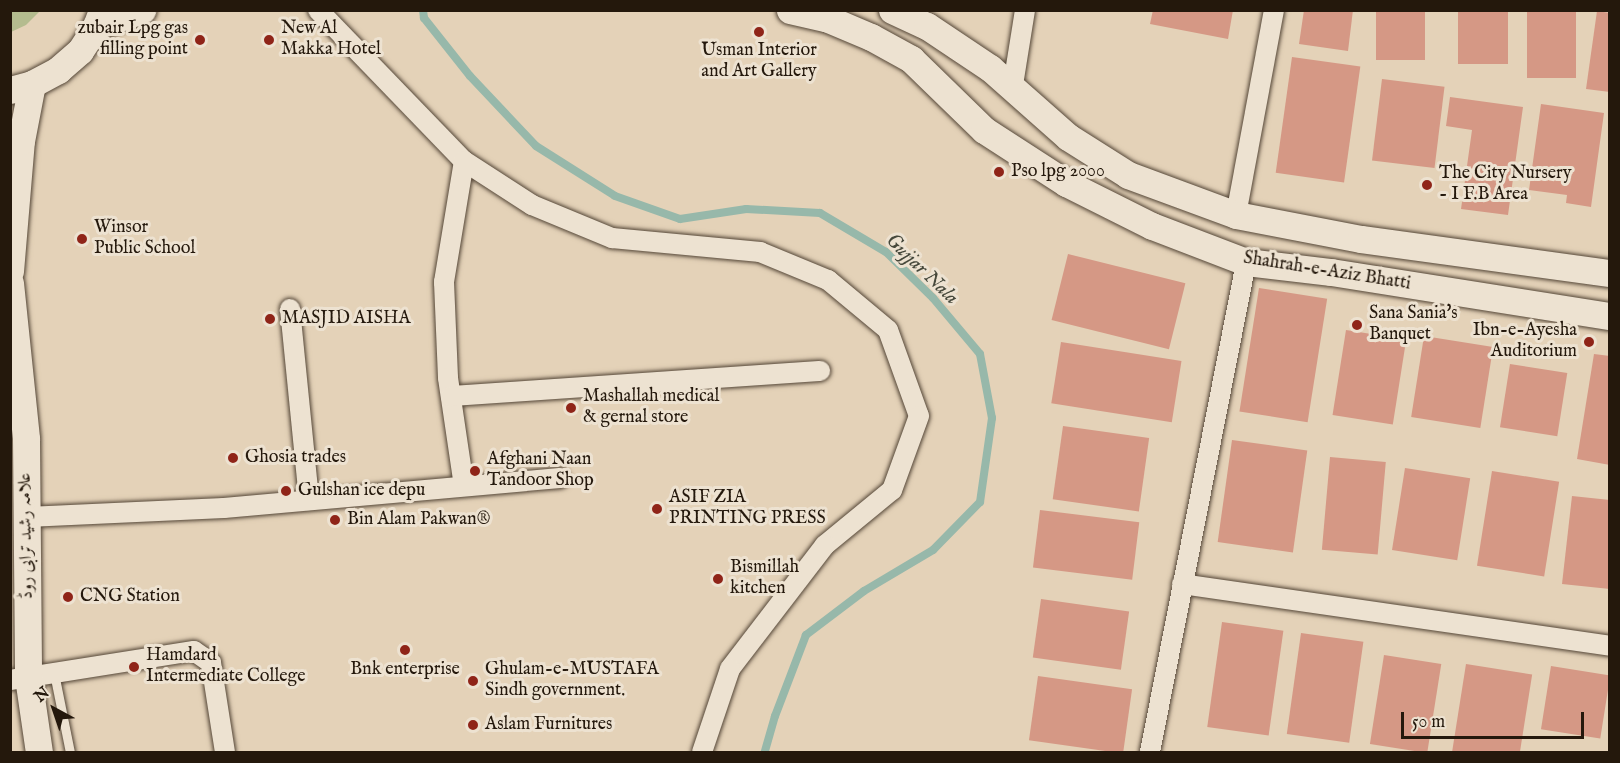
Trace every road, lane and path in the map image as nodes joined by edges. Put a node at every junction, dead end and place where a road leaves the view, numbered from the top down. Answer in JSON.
{"nodes":[{"id":1,"x":142,"y":10,"type":"edge"},
{"id":2,"x":318,"y":10,"type":"edge"},
{"id":3,"x":790,"y":10,"type":"edge"},
{"id":4,"x":892,"y":10,"type":"edge"},
{"id":5,"x":1025,"y":10,"type":"edge"},
{"id":6,"x":1274,"y":10,"type":"edge"},
{"id":7,"x":99,"y":18,"type":"edge"},
{"id":8,"x":1013,"y":85,"type":"junction"},
{"id":9,"x":21,"y":87,"type":"edge"},
{"id":10,"x":464,"y":161,"type":"junction"},
{"id":11,"x":1236,"y":215,"type":"junction"},
{"id":12,"x":1246,"y":262,"type":"junction"},
{"id":13,"x":10,"y":271,"type":"edge"},
{"id":14,"x":1610,"y":273,"type":"edge"},
{"id":15,"x":10,"y":283,"type":"edge"},
{"id":16,"x":290,"y":309,"type":"dead end"},
{"id":17,"x":1610,"y":316,"type":"edge"},
{"id":18,"x":820,"y":371,"type":"dead end"},
{"id":19,"x":451,"y":396,"type":"junction"},
{"id":20,"x":560,"y":478,"type":"dead end"},
{"id":21,"x":464,"y":486,"type":"junction"},
{"id":22,"x":309,"y":500,"type":"junction"},
{"id":23,"x":27,"y":517,"type":"junction"},
{"id":24,"x":1182,"y":584,"type":"junction"},
{"id":25,"x":1610,"y":646,"type":"edge"},
{"id":26,"x":31,"y":676,"type":"edge"},
{"id":27,"x":39,"y":753,"type":"edge"},
{"id":28,"x":70,"y":753,"type":"edge"},
{"id":29,"x":225,"y":753,"type":"edge"},
{"id":30,"x":702,"y":753,"type":"edge"},
{"id":31,"x":1150,"y":753,"type":"edge"}],
"edges":[{"from":1,"to":7,"type":"main road"},
{"from":2,"to":10,"type":"street"},
{"from":3,"to":12,"type":"main road","name":"Shahrah-e-Aziz Bhatti"},
{"from":4,"to":8,"type":"main road"},
{"from":5,"to":8,"type":"street"},
{"from":6,"to":11,"type":"street"},
{"from":7,"to":9,"type":"main road"},
{"from":8,"to":11,"type":"main road"},
{"from":9,"to":13,"type":"main road"},
{"from":10,"to":19,"type":"street"},
{"from":10,"to":30,"type":"street"},
{"from":11,"to":14,"type":"main road"},
{"from":12,"to":17,"type":"main road","name":"Shahrah-e-Aziz Bhatti"},
{"from":12,"to":24,"type":"street"},
{"from":15,"to":23,"type":"main road","name":"علامہ رشید ترابی روڈ"},
{"from":16,"to":22,"type":"street"},
{"from":18,"to":19,"type":"street"},
{"from":19,"to":21,"type":"street"},
{"from":20,"to":21,"type":"street"},
{"from":21,"to":22,"type":"street"},
{"from":22,"to":23,"type":"street"},
{"from":23,"to":26,"type":"main road","name":"علامہ رشید ترابی روڈ"},
{"from":24,"to":25,"type":"street"},
{"from":24,"to":31,"type":"street"},
{"from":26,"to":27,"type":"main road","name":"علامہ رشید ترابی روڈ"},
{"from":26,"to":28,"type":"lane"},
{"from":26,"to":29,"type":"street"}]}
